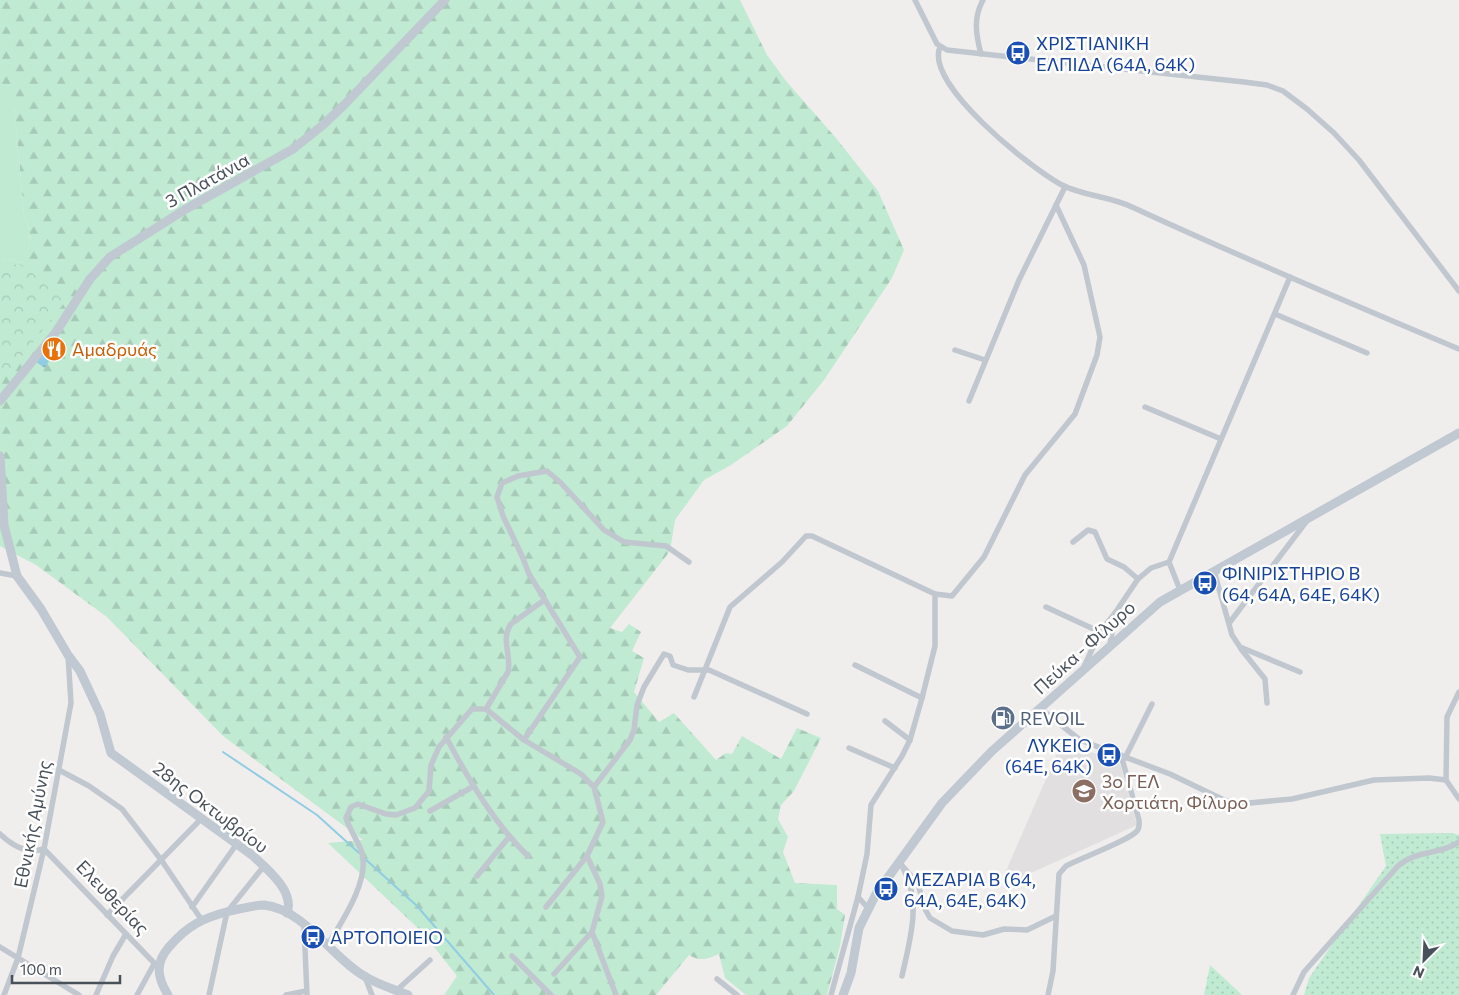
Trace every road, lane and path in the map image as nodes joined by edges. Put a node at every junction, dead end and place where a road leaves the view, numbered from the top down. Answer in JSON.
{"nodes":[{"id":1,"x":445,"y":0,"type":"edge"},
{"id":2,"x":915,"y":0,"type":"edge"},
{"id":3,"x":983,"y":0,"type":"edge"},
{"id":4,"x":940,"y":47,"type":"junction"},
{"id":5,"x":981,"y":54,"type":"junction"},
{"id":6,"x":1065,"y":187,"type":"junction"},
{"id":7,"x":1056,"y":205,"type":"junction"},
{"id":8,"x":1290,"y":277,"type":"junction"},
{"id":9,"x":1459,"y":291,"type":"edge"},
{"id":10,"x":1275,"y":314,"type":"junction"},
{"id":11,"x":1459,"y":349,"type":"edge"},
{"id":12,"x":955,"y":350,"type":"dead end"},
{"id":13,"x":1367,"y":353,"type":"dead end"},
{"id":14,"x":985,"y":360,"type":"junction"},
{"id":15,"x":0,"y":401,"type":"edge"},
{"id":16,"x":969,"y":401,"type":"dead end"},
{"id":17,"x":1145,"y":407,"type":"dead end"},
{"id":18,"x":1459,"y":433,"type":"edge"},
{"id":19,"x":1221,"y":439,"type":"junction"},
{"id":20,"x":0,"y":456,"type":"edge"},
{"id":21,"x":0,"y":483,"type":"edge"},
{"id":22,"x":1310,"y":516,"type":"junction"},
{"id":23,"x":1073,"y":542,"type":"dead end"},
{"id":24,"x":689,"y":562,"type":"dead end"},
{"id":25,"x":1169,"y":562,"type":"junction"},
{"id":26,"x":1214,"y":571,"type":"junction"},
{"id":27,"x":0,"y":573,"type":"edge"},
{"id":28,"x":16,"y":576,"type":"junction"},
{"id":29,"x":1138,"y":579,"type":"junction"},
{"id":30,"x":1180,"y":590,"type":"junction"},
{"id":31,"x":935,"y":594,"type":"junction"},
{"id":32,"x":544,"y":601,"type":"junction"},
{"id":33,"x":1046,"y":607,"type":"dead end"},
{"id":34,"x":1115,"y":612,"type":"junction"},
{"id":35,"x":1230,"y":622,"type":"junction"},
{"id":36,"x":1100,"y":632,"type":"junction"},
{"id":37,"x":1110,"y":645,"type":"junction"},
{"id":38,"x":1240,"y":648,"type":"junction"},
{"id":39,"x":68,"y":655,"type":"junction"},
{"id":40,"x":855,"y":665,"type":"dead end"},
{"id":41,"x":706,"y":669,"type":"junction"},
{"id":42,"x":1300,"y":672,"type":"dead end"},
{"id":43,"x":1080,"y":674,"type":"junction"},
{"id":44,"x":1459,"y":692,"type":"edge"},
{"id":45,"x":694,"y":697,"type":"dead end"},
{"id":46,"x":922,"y":698,"type":"junction"},
{"id":47,"x":1267,"y":702,"type":"dead end"},
{"id":48,"x":1152,"y":704,"type":"dead end"},
{"id":49,"x":486,"y":709,"type":"junction"},
{"id":50,"x":1041,"y":709,"type":"junction"},
{"id":51,"x":807,"y":714,"type":"dead end"},
{"id":52,"x":884,"y":720,"type":"dead end"},
{"id":53,"x":446,"y":737,"type":"junction"},
{"id":54,"x":524,"y":740,"type":"junction"},
{"id":55,"x":910,"y":740,"type":"junction"},
{"id":56,"x":849,"y":748,"type":"dead end"},
{"id":57,"x":1123,"y":755,"type":"junction"},
{"id":58,"x":895,"y":768,"type":"junction"},
{"id":59,"x":58,"y":770,"type":"junction"},
{"id":60,"x":1446,"y":780,"type":"junction"},
{"id":61,"x":474,"y":786,"type":"junction"},
{"id":62,"x":594,"y":787,"type":"junction"},
{"id":63,"x":1457,"y":790,"type":"edge"},
{"id":64,"x":1459,"y":800,"type":"edge"},
{"id":65,"x":430,"y":811,"type":"dead end"},
{"id":66,"x":202,"y":818,"type":"junction"},
{"id":67,"x":0,"y":834,"type":"edge"},
{"id":68,"x":508,"y":837,"type":"junction"},
{"id":69,"x":1459,"y":842,"type":"edge"},
{"id":70,"x":236,"y":845,"type":"junction"},
{"id":71,"x":44,"y":849,"type":"junction"},
{"id":72,"x":528,"y":856,"type":"dead end"},
{"id":73,"x":587,"y":856,"type":"junction"},
{"id":74,"x":162,"y":861,"type":"junction"},
{"id":75,"x":899,"y":862,"type":"junction"},
{"id":76,"x":264,"y":866,"type":"junction"},
{"id":77,"x":477,"y":876,"type":"dead end"},
{"id":78,"x":858,"y":897,"type":"junction"},
{"id":79,"x":192,"y":907,"type":"junction"},
{"id":80,"x":546,"y":907,"type":"dead end"},
{"id":81,"x":868,"y":908,"type":"junction"},
{"id":82,"x":227,"y":912,"type":"junction"},
{"id":83,"x":287,"y":913,"type":"junction"},
{"id":84,"x":107,"y":915,"type":"junction"},
{"id":85,"x":1056,"y":916,"type":"junction"},
{"id":86,"x":202,"y":919,"type":"junction"},
{"id":87,"x":304,"y":925,"type":"junction"},
{"id":88,"x":592,"y":932,"type":"junction"},
{"id":89,"x":126,"y":934,"type":"junction"},
{"id":90,"x":326,"y":946,"type":"junction"},
{"id":91,"x":0,"y":947,"type":"edge"},
{"id":92,"x":512,"y":956,"type":"dead end"},
{"id":93,"x":18,"y":958,"type":"junction"},
{"id":94,"x":430,"y":960,"type":"dead end"},
{"id":95,"x":156,"y":965,"type":"junction"},
{"id":96,"x":554,"y":974,"type":"dead end"},
{"id":97,"x":902,"y":976,"type":"dead end"},
{"id":98,"x":365,"y":977,"type":"junction"},
{"id":99,"x":717,"y":979,"type":"dead end"},
{"id":100,"x":397,"y":990,"type":"junction"},
{"id":101,"x":306,"y":993,"type":"edge"},
{"id":102,"x":4,"y":995,"type":"edge"},
{"id":103,"x":79,"y":995,"type":"edge"},
{"id":104,"x":96,"y":995,"type":"edge"},
{"id":105,"x":137,"y":995,"type":"edge"},
{"id":106,"x":168,"y":995,"type":"edge"},
{"id":107,"x":209,"y":995,"type":"edge"},
{"id":108,"x":286,"y":995,"type":"edge"},
{"id":109,"x":372,"y":995,"type":"edge"},
{"id":110,"x":408,"y":995,"type":"edge"},
{"id":111,"x":551,"y":995,"type":"edge"},
{"id":112,"x":616,"y":995,"type":"edge"},
{"id":113,"x":737,"y":995,"type":"edge"},
{"id":114,"x":831,"y":995,"type":"edge"},
{"id":115,"x":843,"y":995,"type":"edge"},
{"id":116,"x":1048,"y":995,"type":"edge"},
{"id":117,"x":1293,"y":995,"type":"edge"}],
"edges":[{"from":1,"to":15,"type":"street","name":"3 Πλατάνια"},
{"from":2,"to":4,"type":"street"},
{"from":3,"to":5,"type":"street"},
{"from":4,"to":5,"type":"street"},
{"from":4,"to":6,"type":"street"},
{"from":5,"to":9,"type":"street"},
{"from":6,"to":7,"type":"street"},
{"from":6,"to":8,"type":"street"},
{"from":7,"to":14,"type":"street"},
{"from":7,"to":31,"type":"street"},
{"from":8,"to":10,"type":"street"},
{"from":8,"to":11,"type":"street"},
{"from":10,"to":13,"type":"street"},
{"from":10,"to":19,"type":"street"},
{"from":12,"to":14,"type":"street"},
{"from":14,"to":16,"type":"street"},
{"from":17,"to":19,"type":"street"},
{"from":18,"to":22,"type":"street","name":"Πεύκα - Φίλυρο"},
{"from":19,"to":25,"type":"street"},
{"from":20,"to":21,"type":"street"},
{"from":21,"to":28,"type":"street"},
{"from":22,"to":26,"type":"street","name":"Πεύκα - Φίλυρο"},
{"from":22,"to":35,"type":"street"},
{"from":23,"to":29,"type":"street"},
{"from":24,"to":32,"type":"street"},
{"from":25,"to":29,"type":"street"},
{"from":25,"to":30,"type":"street"},
{"from":26,"to":30,"type":"street","name":"Πεύκα - Φίλυρο"},
{"from":26,"to":35,"type":"street"},
{"from":27,"to":28,"type":"street"},
{"from":28,"to":39,"type":"street","name":"28ης Οκτωβρίου"},
{"from":29,"to":34,"type":"street"},
{"from":30,"to":37,"type":"street","name":"Πεύκα - Φίλυρο"},
{"from":31,"to":41,"type":"street"},
{"from":31,"to":46,"type":"street"},
{"from":32,"to":49,"type":"street"},
{"from":32,"to":54,"type":"street"},
{"from":33,"to":36,"type":"street"},
{"from":34,"to":36,"type":"street"},
{"from":34,"to":37,"type":"street"},
{"from":35,"to":38,"type":"street"},
{"from":36,"to":43,"type":"street"},
{"from":37,"to":43,"type":"street","name":"Πεύκα - Φίλυρο"},
{"from":38,"to":42,"type":"street"},
{"from":38,"to":47,"type":"street"},
{"from":39,"to":59,"type":"street","name":"Εθνικής Αμύνης"},
{"from":39,"to":66,"type":"street","name":"28ης Οκτωβρίου"},
{"from":40,"to":46,"type":"street"},
{"from":41,"to":45,"type":"street"},
{"from":41,"to":51,"type":"street"},
{"from":41,"to":62,"type":"street"},
{"from":43,"to":50,"type":"street","name":"Πεύκα - Φίλυρο"},
{"from":44,"to":60,"type":"street"},
{"from":46,"to":55,"type":"street"},
{"from":48,"to":57,"type":"street"},
{"from":49,"to":53,"type":"street"},
{"from":49,"to":54,"type":"street"},
{"from":50,"to":57,"type":"street"},
{"from":50,"to":75,"type":"street","name":"Πεύκα - Φίλυρο"},
{"from":52,"to":55,"type":"street"},
{"from":53,"to":61,"type":"street"},
{"from":53,"to":90,"type":"street"},
{"from":54,"to":62,"type":"street"},
{"from":55,"to":58,"type":"street"},
{"from":56,"to":58,"type":"street"},
{"from":57,"to":60,"type":"street"},
{"from":57,"to":85,"type":"street"},
{"from":58,"to":78,"type":"street"},
{"from":59,"to":71,"type":"street","name":"Εθνικής Αμύνης"},
{"from":59,"to":74,"type":"street"},
{"from":60,"to":63,"type":"street"},
{"from":61,"to":65,"type":"street"},
{"from":61,"to":68,"type":"street"},
{"from":62,"to":73,"type":"street"},
{"from":63,"to":64,"type":"street"},
{"from":66,"to":70,"type":"street","name":"28ης Οκτωβρίου"},
{"from":66,"to":74,"type":"street"},
{"from":67,"to":71,"type":"street"},
{"from":68,"to":72,"type":"street"},
{"from":68,"to":77,"type":"street"},
{"from":69,"to":117,"type":"street"},
{"from":70,"to":76,"type":"street","name":"28ης Οκτωβρίου"},
{"from":70,"to":79,"type":"street"},
{"from":71,"to":84,"type":"street","name":"Ελευθερίας"},
{"from":71,"to":93,"type":"street","name":"Εθνικής Αμύνης"},
{"from":73,"to":80,"type":"street"},
{"from":73,"to":88,"type":"street"},
{"from":74,"to":79,"type":"street"},
{"from":74,"to":84,"type":"street"},
{"from":75,"to":81,"type":"street","name":"Πεύκα - Φίλυρο"},
{"from":75,"to":85,"type":"street"},
{"from":75,"to":97,"type":"street"},
{"from":76,"to":82,"type":"street"},
{"from":76,"to":83,"type":"street","name":"28ης Οκτωβρίου"},
{"from":78,"to":81,"type":"street"},
{"from":78,"to":114,"type":"street"},
{"from":79,"to":86,"type":"street"},
{"from":81,"to":115,"type":"street","name":"Πεύκα - Φίλυρο"},
{"from":82,"to":83,"type":"street"},
{"from":82,"to":86,"type":"street"},
{"from":82,"to":107,"type":"street"},
{"from":83,"to":87,"type":"street"},
{"from":84,"to":89,"type":"street","name":"Ελευθερίας"},
{"from":85,"to":116,"type":"street"},
{"from":86,"to":95,"type":"street"},
{"from":87,"to":90,"type":"street"},
{"from":87,"to":101,"type":"street"},
{"from":88,"to":96,"type":"street"},
{"from":88,"to":112,"type":"street"},
{"from":89,"to":95,"type":"street","name":"Ελευθερίας"},
{"from":89,"to":104,"type":"street"},
{"from":90,"to":98,"type":"street"},
{"from":91,"to":93,"type":"street"},
{"from":92,"to":111,"type":"street"},
{"from":93,"to":102,"type":"street","name":"Εθνικής Αμύνης"},
{"from":93,"to":103,"type":"street"},
{"from":94,"to":100,"type":"street"},
{"from":95,"to":105,"type":"street"},
{"from":95,"to":106,"type":"street","name":"Ελευθερίας"},
{"from":98,"to":100,"type":"street"},
{"from":98,"to":109,"type":"street"},
{"from":99,"to":113,"type":"street"},
{"from":100,"to":110,"type":"street"},
{"from":101,"to":108,"type":"street"}]}
